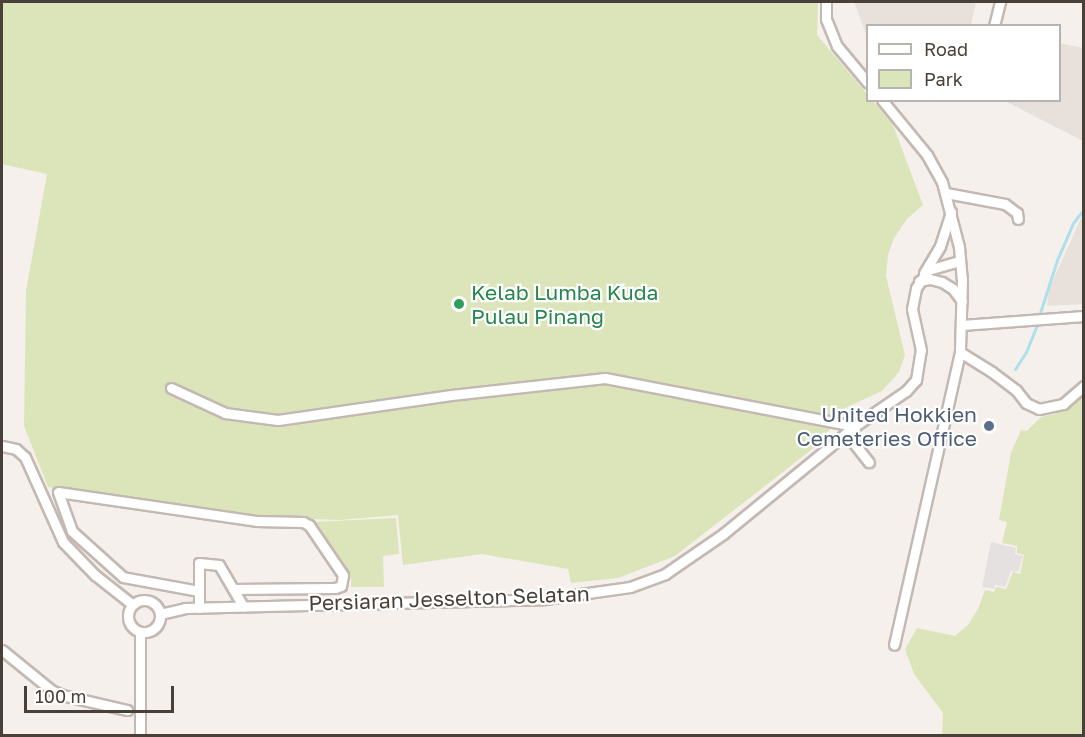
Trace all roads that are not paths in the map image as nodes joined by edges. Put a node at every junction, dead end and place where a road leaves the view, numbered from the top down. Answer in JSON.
{"nodes":[{"id":1,"x":826,"y":2,"type":"edge"},
{"id":2,"x":1000,"y":2,"type":"edge"},
{"id":3,"x":994,"y":24,"type":"edge"},
{"id":4,"x":866,"y":82,"type":"edge"},
{"id":5,"x":884,"y":102,"type":"edge"},
{"id":6,"x":946,"y":193,"type":"junction"},
{"id":7,"x":951,"y":211,"type":"junction"},
{"id":8,"x":1018,"y":219,"type":"dead end"},
{"id":9,"x":960,"y":261,"type":"junction"},
{"id":10,"x":921,"y":278,"type":"junction"},
{"id":11,"x":962,"y":302,"type":"junction"},
{"id":12,"x":1083,"y":316,"type":"edge"},
{"id":13,"x":962,"y":325,"type":"junction"},
{"id":14,"x":960,"y":352,"type":"junction"},
{"id":15,"x":1083,"y":386,"type":"edge"},
{"id":16,"x":171,"y":388,"type":"dead end"},
{"id":17,"x":855,"y":426,"type":"junction"},
{"id":18,"x":846,"y":433,"type":"junction"},
{"id":19,"x":2,"y":446,"type":"edge"},
{"id":20,"x":869,"y":462,"type":"dead end"},
{"id":21,"x":233,"y":589,"type":"junction"},
{"id":22,"x":199,"y":591,"type":"junction"},
{"id":23,"x":133,"y":605,"type":"junction"},
{"id":24,"x":243,"y":606,"type":"junction"},
{"id":25,"x":199,"y":608,"type":"junction"},
{"id":26,"x":160,"y":614,"type":"junction"},
{"id":27,"x":140,"y":632,"type":"junction"},
{"id":28,"x":894,"y":645,"type":"dead end"},
{"id":29,"x":2,"y":650,"type":"edge"},
{"id":30,"x":127,"y":710,"type":"dead end"},
{"id":31,"x":140,"y":735,"type":"edge"}],
"edges":[{"from":1,"to":4,"type":"street"},
{"from":2,"to":3,"type":"street"},
{"from":5,"to":6,"type":"street"},
{"from":6,"to":7,"type":"street"},
{"from":6,"to":8,"type":"street"},
{"from":7,"to":9,"type":"street"},
{"from":7,"to":10,"type":"street","name":"Persiaran Jesselton Selatan"},
{"from":9,"to":10,"type":"street"},
{"from":9,"to":11,"type":"street"},
{"from":10,"to":11,"type":"street"},
{"from":10,"to":17,"type":"street","name":"Persiaran Jesselton Selatan"},
{"from":11,"to":13,"type":"street"},
{"from":12,"to":13,"type":"street"},
{"from":13,"to":14,"type":"street"},
{"from":14,"to":15,"type":"street"},
{"from":14,"to":28,"type":"street"},
{"from":16,"to":17,"type":"street"},
{"from":17,"to":18,"type":"street","name":"Persiaran Jesselton Selatan"},
{"from":18,"to":20,"type":"street"},
{"from":18,"to":24,"type":"street","name":"Persiaran Jesselton Selatan"},
{"from":19,"to":23,"type":"street"},
{"from":21,"to":22,"type":"street"},
{"from":21,"to":22,"type":"street"},
{"from":21,"to":24,"type":"street"},
{"from":22,"to":25,"type":"street"},
{"from":23,"to":26,"type":"street"},
{"from":23,"to":27,"type":"street"},
{"from":24,"to":25,"type":"street","name":"Persiaran Jesselton Selatan"},
{"from":25,"to":26,"type":"street","name":"Persiaran Jesselton Selatan"},
{"from":26,"to":27,"type":"street"},
{"from":27,"to":31,"type":"street"},
{"from":29,"to":30,"type":"street"}]}
